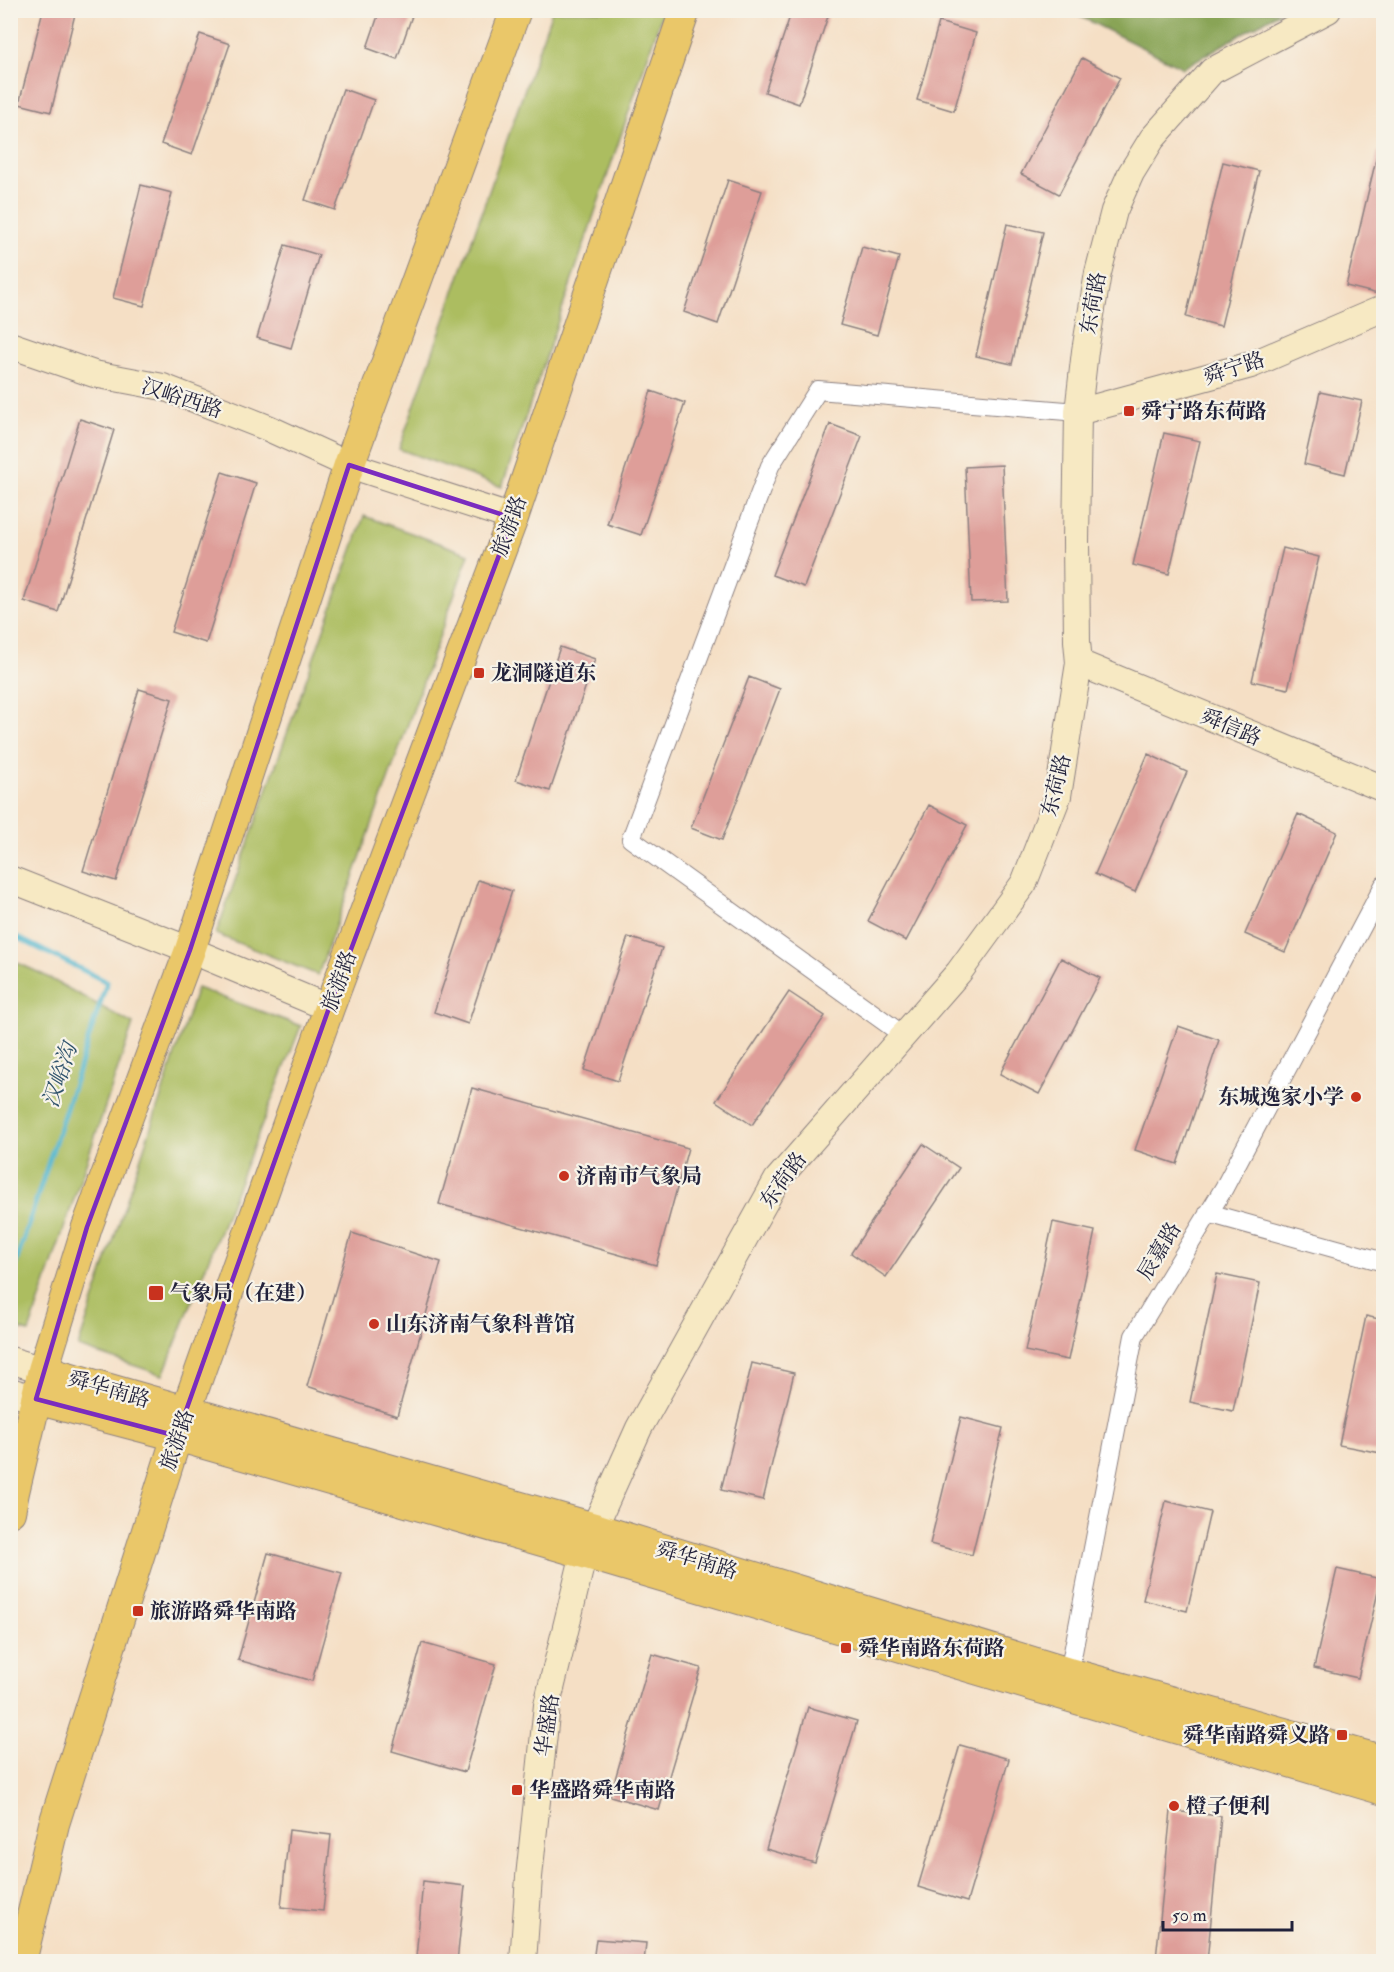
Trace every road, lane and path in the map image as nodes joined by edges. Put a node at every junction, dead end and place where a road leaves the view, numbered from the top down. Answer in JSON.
{"nodes":[{"id":1,"x":516,"y":10,"type":"edge"},
{"id":2,"x":685,"y":10,"type":"edge"},
{"id":3,"x":1328,"y":10,"type":"edge"},
{"id":4,"x":1383,"y":308,"type":"edge"},
{"id":5,"x":10,"y":345,"type":"edge"},
{"id":6,"x":1078,"y":412,"type":"junction"},
{"id":7,"x":349,"y":465,"type":"junction"},
{"id":8,"x":513,"y":518,"type":"junction"},
{"id":9,"x":1079,"y":663,"type":"junction"},
{"id":10,"x":1383,"y":789,"type":"edge"},
{"id":11,"x":10,"y":879,"type":"edge"},
{"id":12,"x":1383,"y":885,"type":"edge"},
{"id":13,"x":190,"y":950,"type":"junction"},
{"id":14,"x":328,"y":1008,"type":"junction"},
{"id":15,"x":903,"y":1035,"type":"junction"},
{"id":16,"x":1208,"y":1213,"type":"junction"},
{"id":17,"x":1383,"y":1263,"type":"edge"},
{"id":18,"x":10,"y":1359,"type":"edge"},
{"id":19,"x":43,"y":1370,"type":"junction"},
{"id":20,"x":23,"y":1395,"type":"edge"},
{"id":21,"x":182,"y":1424,"type":"junction"},
{"id":22,"x":10,"y":1512,"type":"edge"},
{"id":23,"x":589,"y":1541,"type":"junction"},
{"id":24,"x":1069,"y":1673,"type":"junction"},
{"id":25,"x":1383,"y":1761,"type":"edge"},
{"id":26,"x":1383,"y":1790,"type":"edge"},
{"id":27,"x":21,"y":1962,"type":"edge"},
{"id":28,"x":522,"y":1962,"type":"edge"}],
"edges":[{"from":1,"to":7,"type":"main road"},
{"from":2,"to":8,"type":"main road","name":"旅游路"},
{"from":3,"to":6,"type":"street","name":"东荷路"},
{"from":4,"to":6,"type":"street","name":"舜宁路"},
{"from":5,"to":7,"type":"street","name":"汉峪西路"},
{"from":6,"to":9,"type":"street","name":"东荷路"},
{"from":6,"to":15,"type":"street"},
{"from":7,"to":8,"type":"street","name":"汉峪西路"},
{"from":7,"to":13,"type":"main road"},
{"from":8,"to":14,"type":"main road","name":"旅游路"},
{"from":9,"to":10,"type":"street","name":"舜信路"},
{"from":9,"to":15,"type":"street","name":"东荷路"},
{"from":11,"to":13,"type":"street"},
{"from":12,"to":16,"type":"street","name":"辰嘉路"},
{"from":13,"to":14,"type":"street"},
{"from":13,"to":19,"type":"main road"},
{"from":14,"to":21,"type":"main road","name":"旅游路"},
{"from":15,"to":23,"type":"street","name":"东荷路"},
{"from":16,"to":17,"type":"street"},
{"from":16,"to":24,"type":"street","name":"辰嘉路"},
{"from":18,"to":19,"type":"street","name":"舜华南路"},
{"from":19,"to":20,"type":"main road"},
{"from":19,"to":21,"type":"main road","name":"舜华南路"},
{"from":20,"to":21,"type":"main road","name":"舜华南路"},
{"from":20,"to":22,"type":"main road"},
{"from":21,"to":23,"type":"main road","name":"舜华南路"},
{"from":21,"to":27,"type":"main road","name":"旅游路"},
{"from":23,"to":24,"type":"main road","name":"舜华南路"},
{"from":23,"to":26,"type":"main road","name":"舜华南路"},
{"from":23,"to":28,"type":"street","name":"华盛路"},
{"from":24,"to":25,"type":"main road","name":"舜华南路"}]}
